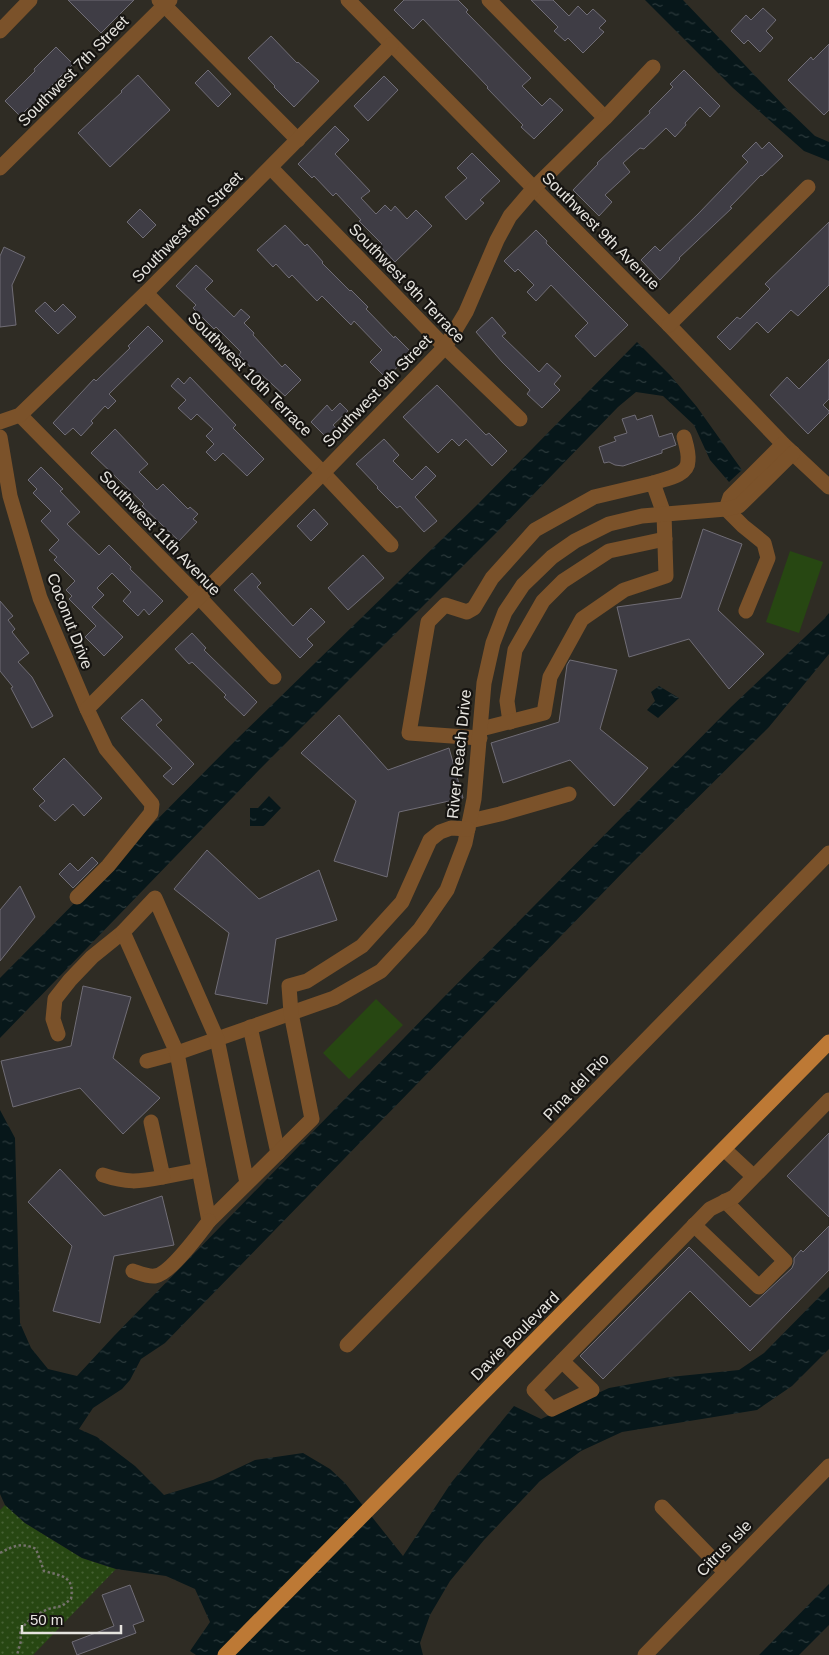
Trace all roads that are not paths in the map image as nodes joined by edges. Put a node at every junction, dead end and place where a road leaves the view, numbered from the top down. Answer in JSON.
{"nodes":[{"id":1,"x":30,"y":0,"type":"edge"},
{"id":2,"x":348,"y":0,"type":"edge"},
{"id":3,"x":489,"y":0,"type":"edge"},
{"id":4,"x":164,"y":2,"type":"edge"},
{"id":5,"x":0,"y":31,"type":"edge"},
{"id":6,"x":391,"y":45,"type":"junction"},
{"id":7,"x":653,"y":67,"type":"dead end"},
{"id":8,"x":605,"y":118,"type":"junction"},
{"id":9,"x":298,"y":140,"type":"junction"},
{"id":10,"x":0,"y":168,"type":"edge"},
{"id":11,"x":271,"y":168,"type":"junction"},
{"id":12,"x":808,"y":187,"type":"dead end"},
{"id":13,"x":534,"y":188,"type":"junction"},
{"id":14,"x":146,"y":293,"type":"junction"},
{"id":15,"x":670,"y":325,"type":"junction"},
{"id":16,"x":444,"y":347,"type":"junction"},
{"id":17,"x":20,"y":415,"type":"junction"},
{"id":18,"x":520,"y":419,"type":"dead end"},
{"id":19,"x":0,"y":422,"type":"edge"},
{"id":20,"x":0,"y":437,"type":"edge"},
{"id":21,"x":684,"y":437,"type":"dead end"},
{"id":22,"x":788,"y":448,"type":"junction"},
{"id":23,"x":829,"y":465,"type":"edge"},
{"id":24,"x":323,"y":473,"type":"junction"},
{"id":25,"x":818,"y":476,"type":"junction"},
{"id":26,"x":653,"y":483,"type":"junction"},
{"id":27,"x":829,"y":488,"type":"edge"},
{"id":28,"x":726,"y":509,"type":"junction"},
{"id":29,"x":664,"y":514,"type":"junction"},
{"id":30,"x":664,"y":539,"type":"junction"},
{"id":31,"x":391,"y":545,"type":"dead end"},
{"id":32,"x":199,"y":597,"type":"junction"},
{"id":33,"x":746,"y":611,"type":"dead end"},
{"id":34,"x":274,"y":677,"type":"dead end"},
{"id":35,"x":87,"y":709,"type":"junction"},
{"id":36,"x":510,"y":722,"type":"junction"},
{"id":37,"x":480,"y":734,"type":"junction"},
{"id":38,"x":569,"y":794,"type":"dead end"},
{"id":39,"x":469,"y":825,"type":"junction"},
{"id":40,"x":829,"y":854,"type":"edge"},
{"id":41,"x":77,"y":897,"type":"dead end"},
{"id":42,"x":123,"y":932,"type":"junction"},
{"id":43,"x":291,"y":1013,"type":"junction"},
{"id":44,"x":250,"y":1027,"type":"junction"},
{"id":45,"x":58,"y":1034,"type":"dead end"},
{"id":46,"x":217,"y":1039,"type":"junction"},
{"id":47,"x":829,"y":1042,"type":"edge"},
{"id":48,"x":177,"y":1053,"type":"junction"},
{"id":49,"x":147,"y":1061,"type":"dead end"},
{"id":50,"x":829,"y":1100,"type":"edge"},
{"id":51,"x":150,"y":1122,"type":"dead end"},
{"id":52,"x":724,"y":1149,"type":"junction"},
{"id":53,"x":278,"y":1153,"type":"junction"},
{"id":54,"x":199,"y":1170,"type":"junction"},
{"id":55,"x":103,"y":1175,"type":"dead end"},
{"id":56,"x":753,"y":1176,"type":"junction"},
{"id":57,"x":163,"y":1177,"type":"junction"},
{"id":58,"x":247,"y":1183,"type":"junction"},
{"id":59,"x":725,"y":1201,"type":"junction"},
{"id":60,"x":209,"y":1221,"type":"junction"},
{"id":61,"x":694,"y":1224,"type":"junction"},
{"id":62,"x":133,"y":1271,"type":"dead end"},
{"id":63,"x":347,"y":1345,"type":"dead end"},
{"id":64,"x":562,"y":1361,"type":"dead end"},
{"id":65,"x":829,"y":1466,"type":"edge"},
{"id":66,"x":662,"y":1507,"type":"dead end"},
{"id":67,"x":725,"y":1572,"type":"junction"},
{"id":68,"x":225,"y":1655,"type":"edge"},
{"id":69,"x":645,"y":1655,"type":"edge"}],
"edges":[{"from":1,"to":5,"type":"street"},
{"from":2,"to":6,"type":"street","name":"Southwest 9th Avenue"},
{"from":3,"to":8,"type":"street"},
{"from":4,"to":9,"type":"street"},
{"from":4,"to":10,"type":"street","name":"Southwest 7th Street"},
{"from":6,"to":9,"type":"street","name":"Southwest 8th Street"},
{"from":6,"to":13,"type":"street","name":"Southwest 9th Avenue"},
{"from":7,"to":8,"type":"street","name":"Southwest 9th Street"},
{"from":8,"to":13,"type":"street","name":"Southwest 9th Street"},
{"from":9,"to":11,"type":"street","name":"Southwest 8th Street"},
{"from":11,"to":14,"type":"street","name":"Southwest 8th Street"},
{"from":11,"to":16,"type":"street","name":"Southwest 9th Terrace"},
{"from":12,"to":15,"type":"street"},
{"from":13,"to":15,"type":"street","name":"Southwest 9th Avenue"},
{"from":13,"to":16,"type":"street","name":"Southwest 9th Street"},
{"from":14,"to":17,"type":"street","name":"Southwest 8th Street"},
{"from":14,"to":24,"type":"street","name":"Southwest 10th Terrace"},
{"from":15,"to":22,"type":"street","name":"Southwest 9th Avenue"},
{"from":16,"to":18,"type":"street","name":"Southwest 9th Terrace"},
{"from":16,"to":24,"type":"street","name":"Southwest 9th Street"},
{"from":17,"to":19,"type":"street","name":"Southwest 8th Street"},
{"from":17,"to":32,"type":"street","name":"Southwest 11th Avenue"},
{"from":20,"to":35,"type":"street","name":"Coconut Drive"},
{"from":21,"to":26,"type":"street"},
{"from":22,"to":25,"type":"street","name":"Southwest 9th Avenue"},
{"from":22,"to":28,"type":"street"},
{"from":23,"to":25,"type":"street"},
{"from":24,"to":31,"type":"street","name":"Southwest 10th Terrace"},
{"from":24,"to":32,"type":"street","name":"Southwest 9th Street"},
{"from":25,"to":27,"type":"street","name":"Southwest 9th Avenue"},
{"from":26,"to":29,"type":"street"},
{"from":26,"to":37,"type":"street"},
{"from":28,"to":29,"type":"street","name":"River Reach Drive"},
{"from":28,"to":33,"type":"street"},
{"from":29,"to":30,"type":"street"},
{"from":29,"to":37,"type":"street","name":"River Reach Drive"},
{"from":30,"to":36,"type":"street"},
{"from":30,"to":36,"type":"street"},
{"from":32,"to":34,"type":"street","name":"Southwest 11th Avenue"},
{"from":32,"to":35,"type":"street","name":"Southwest 9th Street"},
{"from":35,"to":41,"type":"street","name":"Coconut Drive"},
{"from":36,"to":37,"type":"street"},
{"from":37,"to":39,"type":"street","name":"River Reach Drive"},
{"from":38,"to":39,"type":"street"},
{"from":39,"to":43,"type":"street","name":"River Reach Drive"},
{"from":39,"to":43,"type":"street"},
{"from":40,"to":63,"type":"street","name":"Pina del Rio"},
{"from":42,"to":45,"type":"street"},
{"from":42,"to":46,"type":"street"},
{"from":42,"to":48,"type":"street"},
{"from":43,"to":44,"type":"street","name":"River Reach Drive"},
{"from":43,"to":53,"type":"street"},
{"from":44,"to":46,"type":"street","name":"River Reach Drive"},
{"from":44,"to":53,"type":"street"},
{"from":46,"to":48,"type":"street","name":"River Reach Drive"},
{"from":46,"to":58,"type":"street"},
{"from":47,"to":52,"type":"main road","name":"Davie Boulevard"},
{"from":48,"to":49,"type":"street","name":"River Reach Drive"},
{"from":48,"to":54,"type":"street"},
{"from":50,"to":56,"type":"street"},
{"from":51,"to":57,"type":"street"},
{"from":52,"to":56,"type":"street"},
{"from":52,"to":68,"type":"main road","name":"Davie Boulevard"},
{"from":53,"to":58,"type":"street"},
{"from":54,"to":57,"type":"street"},
{"from":54,"to":60,"type":"street"},
{"from":55,"to":57,"type":"street"},
{"from":56,"to":59,"type":"street"},
{"from":58,"to":60,"type":"street"},
{"from":59,"to":61,"type":"street"},
{"from":59,"to":61,"type":"street"},
{"from":60,"to":62,"type":"street"},
{"from":61,"to":64,"type":"street"},
{"from":65,"to":67,"type":"street","name":"Citrus Isle"},
{"from":66,"to":67,"type":"street"},
{"from":67,"to":69,"type":"street","name":"Citrus Isle"}]}
